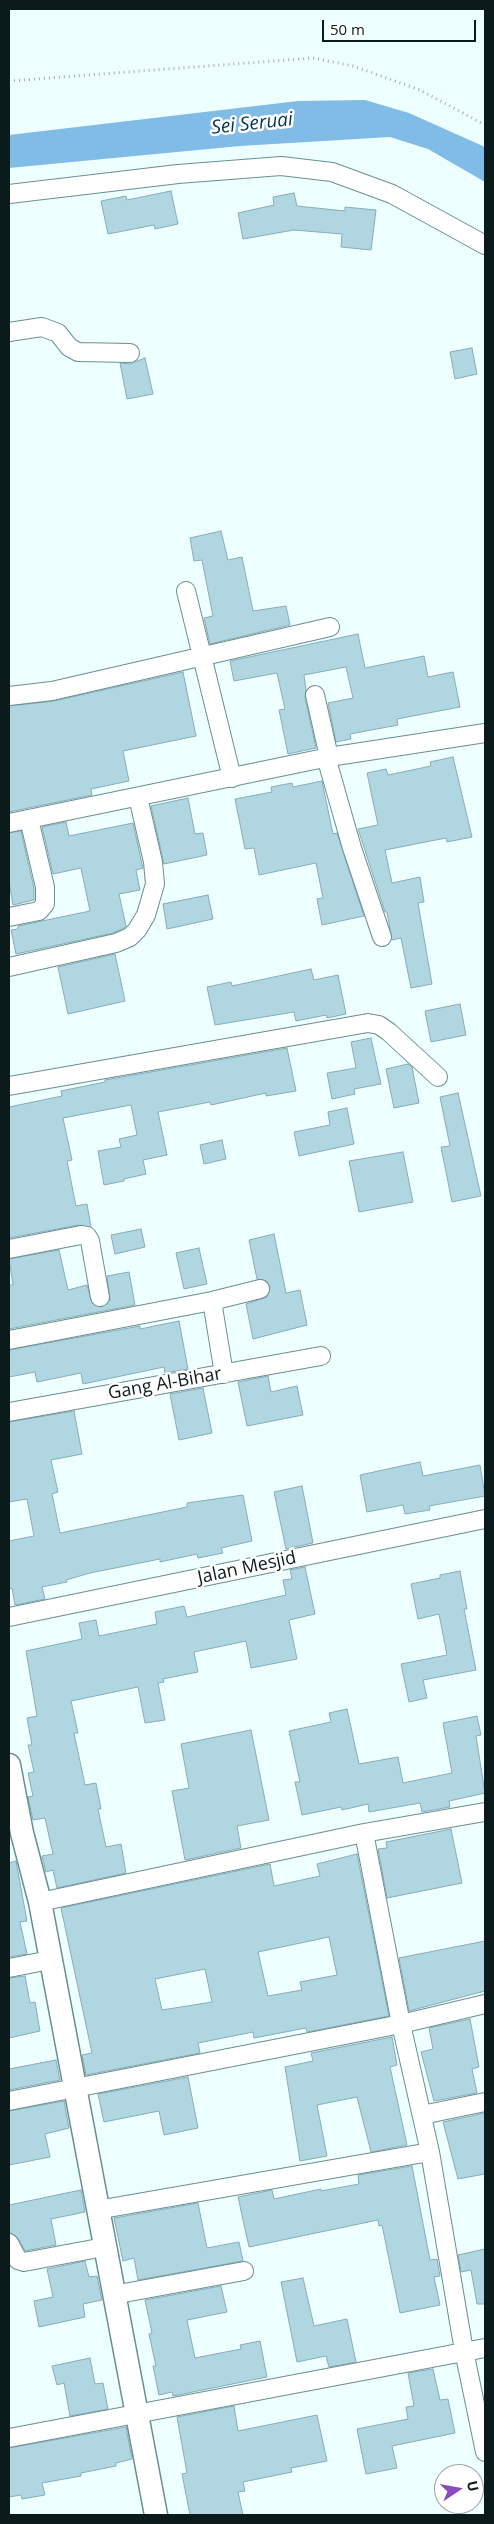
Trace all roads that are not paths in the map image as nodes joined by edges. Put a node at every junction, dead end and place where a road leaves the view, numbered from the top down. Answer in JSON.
{"nodes":[{"id":1,"x":9,"y":194,"type":"edge"},
{"id":2,"x":485,"y":245,"type":"edge"},
{"id":3,"x":9,"y":332,"type":"edge"},
{"id":4,"x":130,"y":353,"type":"dead end"},
{"id":5,"x":186,"y":591,"type":"dead end"},
{"id":6,"x":330,"y":627,"type":"dead end"},
{"id":7,"x":202,"y":658,"type":"junction"},
{"id":8,"x":315,"y":695,"type":"dead end"},
{"id":9,"x":9,"y":696,"type":"edge"},
{"id":10,"x":485,"y":733,"type":"edge"},
{"id":11,"x":328,"y":757,"type":"junction"},
{"id":12,"x":232,"y":778,"type":"junction"},
{"id":13,"x":138,"y":797,"type":"junction"},
{"id":14,"x":29,"y":819,"type":"junction"},
{"id":15,"x":9,"y":822,"type":"edge"},
{"id":16,"x":9,"y":917,"type":"edge"},
{"id":17,"x":382,"y":937,"type":"dead end"},
{"id":18,"x":9,"y":967,"type":"edge"},
{"id":19,"x":438,"y":1077,"type":"dead end"},
{"id":20,"x":9,"y":1086,"type":"edge"},
{"id":21,"x":9,"y":1249,"type":"edge"},
{"id":22,"x":260,"y":1288,"type":"dead end"},
{"id":23,"x":100,"y":1297,"type":"dead end"},
{"id":24,"x":212,"y":1301,"type":"junction"},
{"id":25,"x":9,"y":1340,"type":"edge"},
{"id":26,"x":321,"y":1356,"type":"dead end"},
{"id":27,"x":224,"y":1374,"type":"junction"},
{"id":28,"x":9,"y":1412,"type":"edge"},
{"id":29,"x":485,"y":1519,"type":"edge"},
{"id":30,"x":9,"y":1617,"type":"edge"},
{"id":31,"x":9,"y":1764,"type":"edge"},
{"id":32,"x":485,"y":1812,"type":"edge"},
{"id":33,"x":364,"y":1833,"type":"junction"},
{"id":34,"x":15,"y":1834,"type":"edge"},
{"id":35,"x":40,"y":1902,"type":"junction"},
{"id":36,"x":50,"y":1960,"type":"junction"},
{"id":37,"x":9,"y":1968,"type":"edge"},
{"id":38,"x":485,"y":2004,"type":"edge"},
{"id":39,"x":401,"y":2024,"type":"junction"},
{"id":40,"x":74,"y":2088,"type":"junction"},
{"id":41,"x":9,"y":2100,"type":"edge"},
{"id":42,"x":485,"y":2102,"type":"edge"},
{"id":43,"x":422,"y":2116,"type":"junction"},
{"id":44,"x":430,"y":2152,"type":"junction"},
{"id":45,"x":97,"y":2210,"type":"junction"},
{"id":46,"x":9,"y":2243,"type":"edge"},
{"id":47,"x":104,"y":2247,"type":"junction"},
{"id":48,"x":244,"y":2271,"type":"dead end"},
{"id":49,"x":113,"y":2295,"type":"junction"},
{"id":50,"x":485,"y":2348,"type":"edge"},
{"id":51,"x":464,"y":2351,"type":"junction"},
{"id":52,"x":135,"y":2414,"type":"junction"},
{"id":53,"x":9,"y":2438,"type":"edge"},
{"id":54,"x":485,"y":2452,"type":"edge"},
{"id":55,"x":156,"y":2515,"type":"edge"}],
"edges":[{"from":1,"to":2,"type":"street"},
{"from":3,"to":4,"type":"street"},
{"from":5,"to":7,"type":"street"},
{"from":6,"to":7,"type":"street"},
{"from":7,"to":9,"type":"street"},
{"from":7,"to":12,"type":"street"},
{"from":8,"to":11,"type":"street"},
{"from":10,"to":11,"type":"street"},
{"from":11,"to":12,"type":"street"},
{"from":11,"to":17,"type":"street"},
{"from":12,"to":13,"type":"street"},
{"from":13,"to":14,"type":"street"},
{"from":13,"to":18,"type":"street"},
{"from":14,"to":15,"type":"street"},
{"from":14,"to":16,"type":"street"},
{"from":19,"to":20,"type":"street"},
{"from":21,"to":23,"type":"street"},
{"from":22,"to":24,"type":"street"},
{"from":24,"to":25,"type":"street"},
{"from":24,"to":27,"type":"street"},
{"from":26,"to":27,"type":"street","name":"Gang Al-Bihar"},
{"from":27,"to":28,"type":"street","name":"Gang Al-Bihar"},
{"from":29,"to":30,"type":"street","name":"Jalan Mesjid"},
{"from":31,"to":34,"type":"street"},
{"from":32,"to":33,"type":"street"},
{"from":33,"to":35,"type":"street"},
{"from":33,"to":39,"type":"street"},
{"from":34,"to":35,"type":"street"},
{"from":35,"to":36,"type":"street"},
{"from":36,"to":37,"type":"street"},
{"from":36,"to":40,"type":"street"},
{"from":38,"to":39,"type":"street"},
{"from":39,"to":40,"type":"street"},
{"from":39,"to":43,"type":"street"},
{"from":40,"to":41,"type":"street"},
{"from":40,"to":45,"type":"street"},
{"from":42,"to":43,"type":"street"},
{"from":43,"to":44,"type":"street"},
{"from":44,"to":45,"type":"street"},
{"from":44,"to":51,"type":"street"},
{"from":45,"to":47,"type":"street"},
{"from":46,"to":47,"type":"street"},
{"from":47,"to":49,"type":"street"},
{"from":48,"to":49,"type":"street"},
{"from":49,"to":52,"type":"street"},
{"from":50,"to":51,"type":"street"},
{"from":51,"to":52,"type":"street"},
{"from":51,"to":54,"type":"street"},
{"from":52,"to":53,"type":"street"},
{"from":52,"to":55,"type":"street"}]}
